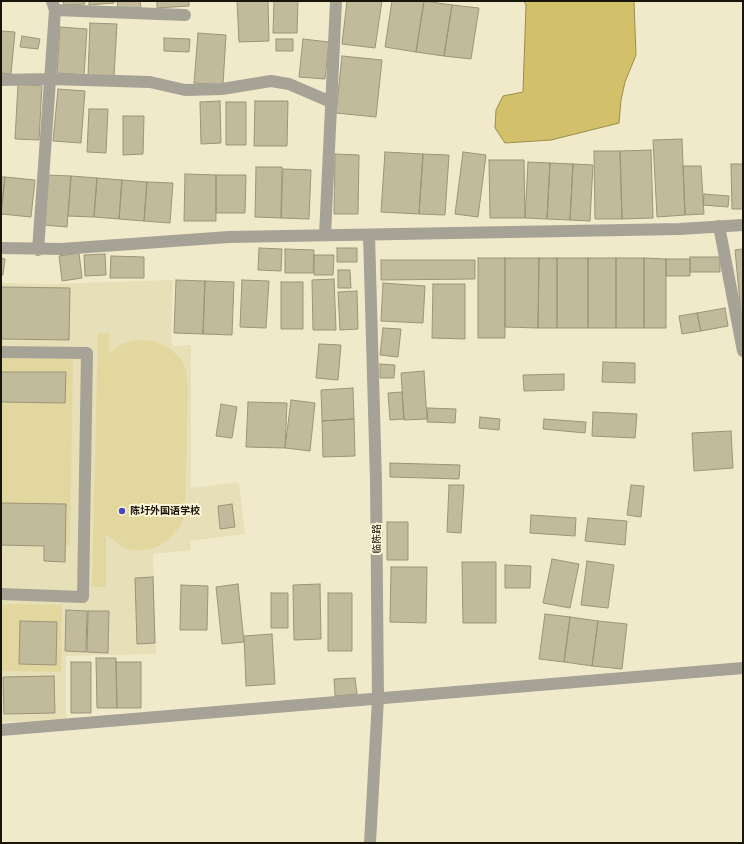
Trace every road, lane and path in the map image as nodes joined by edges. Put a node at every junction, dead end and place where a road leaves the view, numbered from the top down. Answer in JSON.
{"nodes":[{"id":1,"x":336,"y":1,"type":"edge"},
{"id":2,"x":53,"y":6,"type":"edge"},
{"id":3,"x":185,"y":15,"type":"dead end"},
{"id":4,"x":50,"y":79,"type":"junction"},
{"id":5,"x":1,"y":80,"type":"edge"},
{"id":6,"x":331,"y":102,"type":"junction"},
{"id":7,"x":743,"y":225,"type":"edge"},
{"id":8,"x":719,"y":226,"type":"junction"},
{"id":9,"x":369,"y":234,"type":"junction"},
{"id":10,"x":325,"y":235,"type":"junction"},
{"id":11,"x":1,"y":248,"type":"edge"},
{"id":12,"x":38,"y":250,"type":"junction"},
{"id":13,"x":743,"y":351,"type":"edge"},
{"id":14,"x":1,"y":352,"type":"edge"},
{"id":15,"x":1,"y":594,"type":"edge"},
{"id":16,"x":743,"y":668,"type":"edge"},
{"id":17,"x":378,"y":699,"type":"junction"},
{"id":18,"x":1,"y":730,"type":"edge"},
{"id":19,"x":370,"y":843,"type":"edge"}],
"edges":[{"from":1,"to":6,"type":"street"},
{"from":2,"to":3,"type":"street"},
{"from":2,"to":4,"type":"street"},
{"from":4,"to":5,"type":"street"},
{"from":4,"to":6,"type":"street"},
{"from":4,"to":12,"type":"street"},
{"from":6,"to":10,"type":"street"},
{"from":7,"to":8,"type":"street"},
{"from":8,"to":9,"type":"street"},
{"from":8,"to":13,"type":"street"},
{"from":9,"to":10,"type":"street"},
{"from":9,"to":17,"type":"street","name":"临陈路"},
{"from":10,"to":12,"type":"street"},
{"from":11,"to":12,"type":"street"},
{"from":14,"to":15,"type":"street"},
{"from":16,"to":17,"type":"street"},
{"from":17,"to":18,"type":"street"},
{"from":17,"to":19,"type":"street","name":"临陈路"}]}
